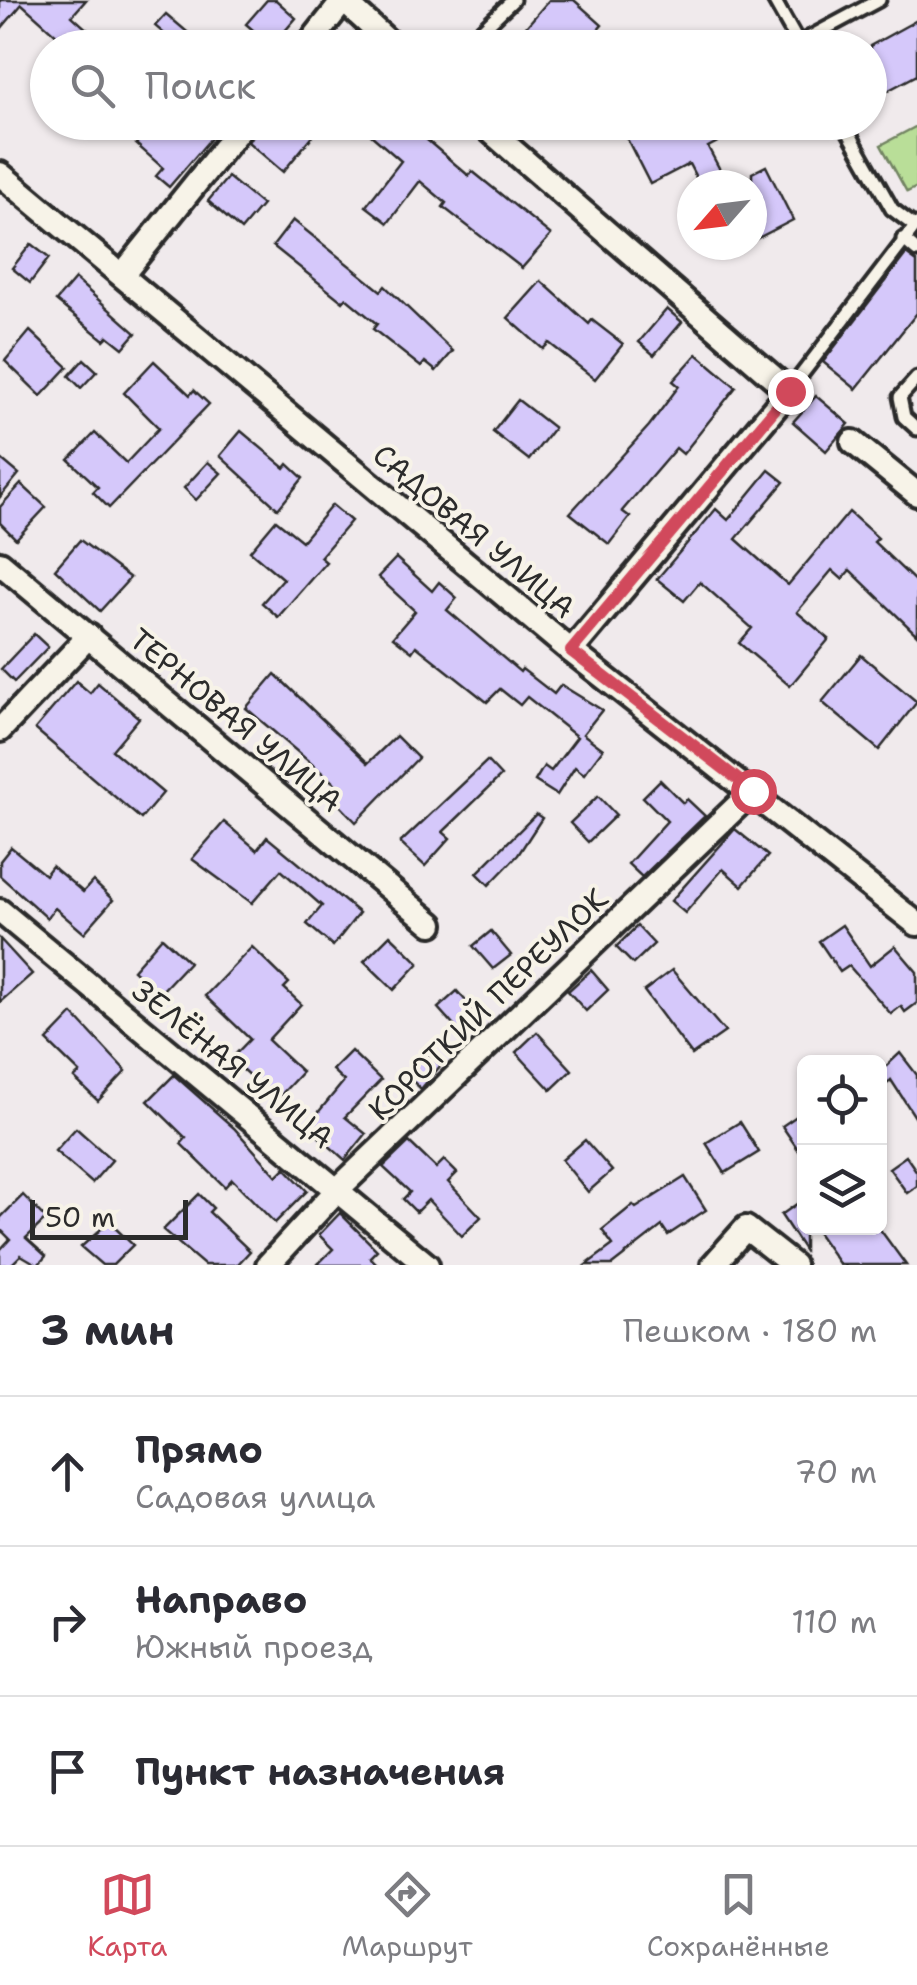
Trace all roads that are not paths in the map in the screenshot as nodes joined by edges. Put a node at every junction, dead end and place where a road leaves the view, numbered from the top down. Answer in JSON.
{"nodes":[{"id":1,"x":344,"y":0,"type":"edge"},
{"id":2,"x":513,"y":0,"type":"edge"},
{"id":3,"x":774,"y":0,"type":"edge"},
{"id":4,"x":879,"y":0,"type":"edge"},
{"id":5,"x":320,"y":30,"type":"edge"},
{"id":6,"x":376,"y":30,"type":"edge"},
{"id":7,"x":482,"y":30,"type":"edge"},
{"id":8,"x":791,"y":30,"type":"edge"},
{"id":9,"x":827,"y":30,"type":"edge"},
{"id":10,"x":231,"y":140,"type":"edge"},
{"id":11,"x":501,"y":140,"type":"edge"},
{"id":12,"x":853,"y":140,"type":"edge"},
{"id":13,"x":0,"y":174,"type":"edge"},
{"id":14,"x":915,"y":225,"type":"edge"},
{"id":15,"x":902,"y":239,"type":"junction"},
{"id":16,"x":917,"y":252,"type":"edge"},
{"id":17,"x":123,"y":274,"type":"junction"},
{"id":18,"x":917,"y":378,"type":"edge"},
{"id":19,"x":790,"y":391,"type":"junction"},
{"id":20,"x":917,"y":429,"type":"edge"},
{"id":21,"x":853,"y":442,"type":"dead end"},
{"id":22,"x":917,"y":494,"type":"edge"},
{"id":23,"x":0,"y":563,"type":"edge"},
{"id":24,"x":90,"y":636,"type":"junction"},
{"id":25,"x":571,"y":651,"type":"junction"},
{"id":26,"x":0,"y":730,"type":"edge"},
{"id":27,"x":753,"y":791,"type":"junction"},
{"id":28,"x":0,"y":911,"type":"edge"},
{"id":29,"x":432,"y":924,"type":"dead end"},
{"id":30,"x":917,"y":924,"type":"edge"},
{"id":31,"x":338,"y":1189,"type":"junction"},
{"id":32,"x":268,"y":1265,"type":"edge"},
{"id":33,"x":428,"y":1265,"type":"edge"},
{"id":34,"x":713,"y":1265,"type":"edge"},
{"id":35,"x":793,"y":1265,"type":"edge"}],
"edges":[{"from":1,"to":5,"type":"street"},
{"from":1,"to":6,"type":"street"},
{"from":2,"to":7,"type":"lane"},
{"from":3,"to":8,"type":"lane"},
{"from":4,"to":9,"type":"lane"},
{"from":10,"to":17,"type":"street"},
{"from":11,"to":19,"type":"street"},
{"from":12,"to":14,"type":"lane"},
{"from":13,"to":17,"type":"street","name":"САДОВАЯ УЛИЦА"},
{"from":14,"to":15,"type":"lane"},
{"from":15,"to":16,"type":"lane"},
{"from":15,"to":19,"type":"lane"},
{"from":17,"to":25,"type":"street","name":"САДОВАЯ УЛИЦА"},
{"from":18,"to":20,"type":"lane"},
{"from":19,"to":25,"type":"street"},
{"from":21,"to":22,"type":"street"},
{"from":23,"to":24,"type":"street","name":"ТЕРНОВАЯ УЛИЦА"},
{"from":24,"to":26,"type":"street"},
{"from":24,"to":29,"type":"street","name":"ТЕРНОВАЯ УЛИЦА"},
{"from":25,"to":27,"type":"street","name":"САДОВАЯ УЛИЦА"},
{"from":27,"to":30,"type":"street","name":"САДОВАЯ УЛИЦА"},
{"from":27,"to":31,"type":"street","name":"КОРОТКИЙ ПЕРЕУЛОК"},
{"from":28,"to":31,"type":"street","name":"ЗЕЛЁНАЯ УЛИЦА"},
{"from":31,"to":32,"type":"street","name":"КОРОТКИЙ ПЕРЕУЛОК"},
{"from":31,"to":33,"type":"street","name":"ЗЕЛЁНАЯ УЛИЦА"},
{"from":34,"to":35,"type":"street"}]}
